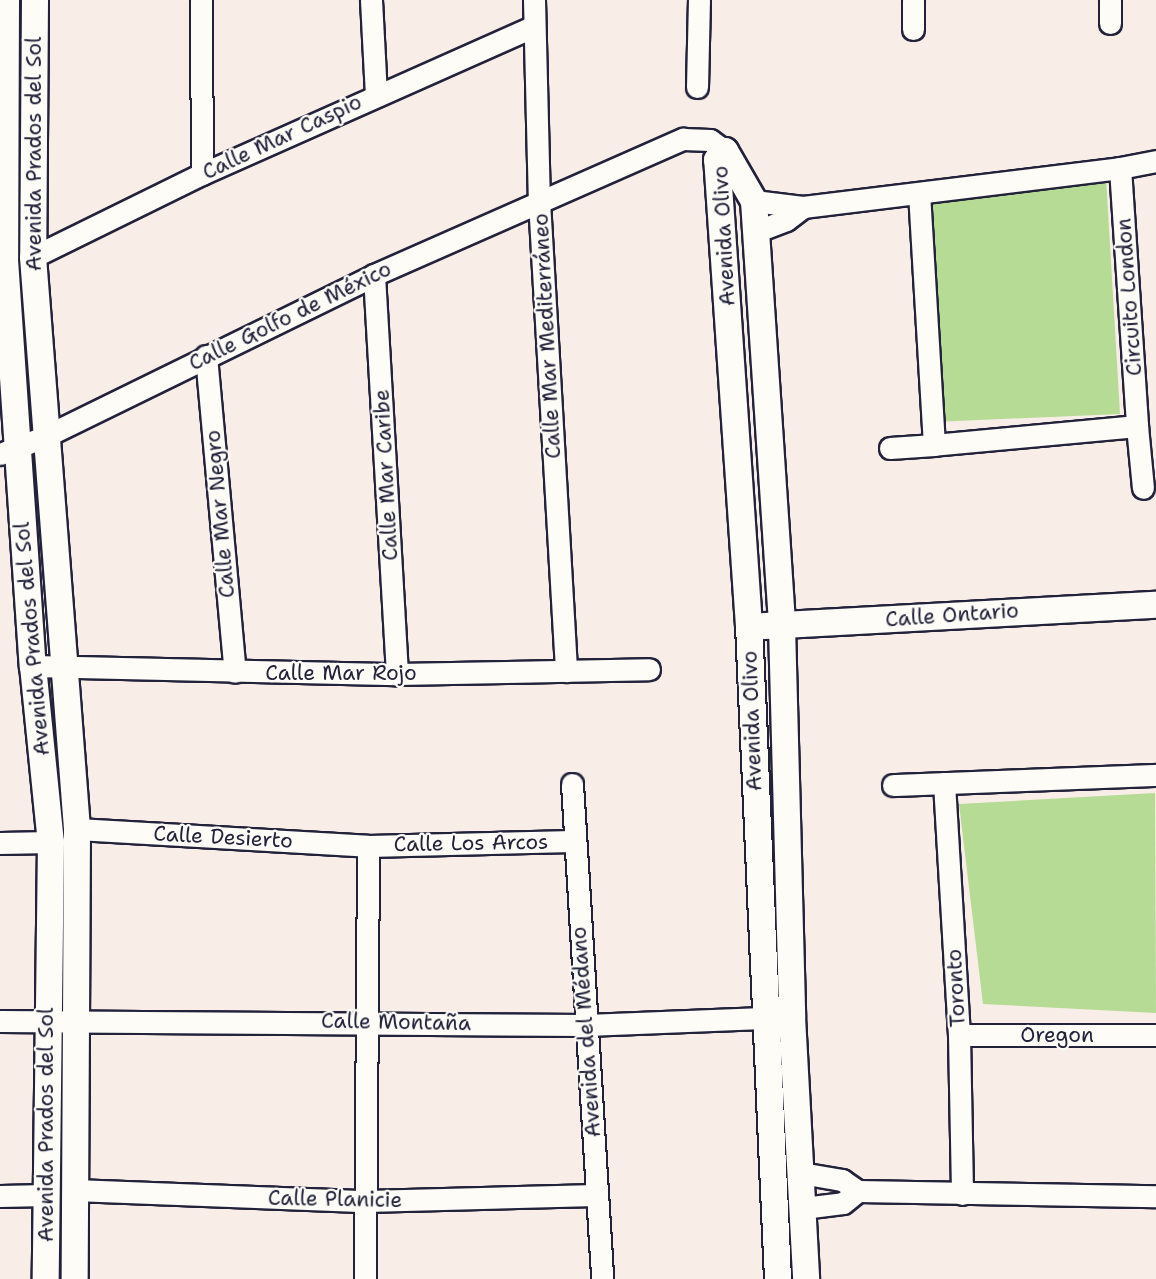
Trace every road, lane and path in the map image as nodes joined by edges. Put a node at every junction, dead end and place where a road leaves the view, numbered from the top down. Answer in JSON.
{"nodes":[{"id":1,"x":6,"y":0,"type":"edge"},
{"id":2,"x":35,"y":0,"type":"edge"},
{"id":3,"x":201,"y":0,"type":"edge"},
{"id":4,"x":371,"y":0,"type":"edge"},
{"id":5,"x":534,"y":0,"type":"edge"},
{"id":6,"x":699,"y":0,"type":"edge"},
{"id":7,"x":913,"y":0,"type":"edge"},
{"id":8,"x":1110,"y":0,"type":"edge"},
{"id":9,"x":1110,"y":23,"type":"dead end"},
{"id":10,"x":534,"y":26,"type":"junction"},
{"id":11,"x":913,"y":29,"type":"dead end"},
{"id":12,"x":697,"y":87,"type":"dead end"},
{"id":13,"x":376,"y":94,"type":"junction"},
{"id":14,"x":3,"y":95,"type":"edge"},
{"id":15,"x":34,"y":96,"type":"junction"},
{"id":16,"x":725,"y":151,"type":"junction"},
{"id":17,"x":1156,"y":161,"type":"edge"},
{"id":18,"x":1120,"y":168,"type":"junction"},
{"id":19,"x":202,"y":174,"type":"junction"},
{"id":20,"x":919,"y":195,"type":"junction"},
{"id":21,"x":539,"y":201,"type":"junction"},
{"id":22,"x":754,"y":201,"type":"junction"},
{"id":23,"x":720,"y":202,"type":"junction"},
{"id":24,"x":803,"y":207,"type":"junction"},
{"id":25,"x":755,"y":232,"type":"junction"},
{"id":26,"x":723,"y":235,"type":"junction"},
{"id":27,"x":33,"y":257,"type":"junction"},
{"id":28,"x":2,"y":260,"type":"edge"},
{"id":29,"x":374,"y":275,"type":"junction"},
{"id":30,"x":206,"y":356,"type":"junction"},
{"id":31,"x":1137,"y":426,"type":"junction"},
{"id":32,"x":44,"y":437,"type":"junction"},
{"id":33,"x":934,"y":445,"type":"junction"},
{"id":34,"x":890,"y":448,"type":"dead end"},
{"id":35,"x":8,"y":451,"type":"edge"},
{"id":36,"x":1143,"y":488,"type":"dead end"},
{"id":37,"x":1156,"y":605,"type":"edge"},
{"id":38,"x":749,"y":626,"type":"junction"},
{"id":39,"x":782,"y":626,"type":"junction"},
{"id":40,"x":33,"y":666,"type":"junction"},
{"id":41,"x":62,"y":668,"type":"junction"},
{"id":42,"x":649,"y":669,"type":"dead end"},
{"id":43,"x":566,"y":671,"type":"junction"},
{"id":44,"x":235,"y":672,"type":"junction"},
{"id":45,"x":397,"y":674,"type":"junction"},
{"id":46,"x":1156,"y":775,"type":"edge"},
{"id":47,"x":944,"y":783,"type":"junction"},
{"id":48,"x":572,"y":784,"type":"dead end"},
{"id":49,"x":893,"y":784,"type":"dead end"},
{"id":50,"x":77,"y":829,"type":"junction"},
{"id":51,"x":573,"y":841,"type":"junction"},
{"id":52,"x":51,"y":842,"type":"junction"},
{"id":53,"x":0,"y":843,"type":"edge"},
{"id":54,"x":369,"y":846,"type":"junction"},
{"id":55,"x":764,"y":1017,"type":"junction"},
{"id":56,"x":792,"y":1017,"type":"junction"},
{"id":57,"x":47,"y":1020,"type":"junction"},
{"id":58,"x":77,"y":1020,"type":"junction"},
{"id":59,"x":0,"y":1021,"type":"edge"},
{"id":60,"x":367,"y":1022,"type":"junction"},
{"id":61,"x":586,"y":1025,"type":"junction"},
{"id":62,"x":959,"y":1035,"type":"junction"},
{"id":63,"x":1156,"y":1035,"type":"edge"},
{"id":64,"x":801,"y":1173,"type":"junction"},
{"id":65,"x":74,"y":1190,"type":"junction"},
{"id":66,"x":858,"y":1191,"type":"junction"},
{"id":67,"x":962,"y":1194,"type":"junction"},
{"id":68,"x":46,"y":1195,"type":"junction"},
{"id":69,"x":0,"y":1196,"type":"edge"},
{"id":70,"x":596,"y":1196,"type":"junction"},
{"id":71,"x":1156,"y":1196,"type":"edge"},
{"id":72,"x":366,"y":1201,"type":"junction"},
{"id":73,"x":803,"y":1208,"type":"junction"},
{"id":74,"x":46,"y":1279,"type":"edge"},
{"id":75,"x":75,"y":1279,"type":"edge"},
{"id":76,"x":365,"y":1279,"type":"edge"},
{"id":77,"x":602,"y":1279,"type":"edge"},
{"id":78,"x":778,"y":1279,"type":"edge"},
{"id":79,"x":806,"y":1279,"type":"edge"}],
"edges":[{"from":1,"to":14,"type":"street","name":"Avenida Prados del Sol"},
{"from":2,"to":15,"type":"street","name":"Avenida Prados del Sol"},
{"from":3,"to":19,"type":"street"},
{"from":4,"to":13,"type":"street"},
{"from":5,"to":10,"type":"street","name":"Calle Mar Mediterráneo"},
{"from":6,"to":12,"type":"street"},
{"from":7,"to":11,"type":"street"},
{"from":8,"to":9,"type":"street"},
{"from":10,"to":13,"type":"street","name":"Calle Mar Caspio"},
{"from":10,"to":21,"type":"street","name":"Calle Mar Mediterráneo"},
{"from":13,"to":19,"type":"street","name":"Calle Mar Caspio"},
{"from":14,"to":15,"type":"street"},
{"from":14,"to":28,"type":"street","name":"Avenida Prados del Sol"},
{"from":15,"to":27,"type":"street","name":"Avenida Prados del Sol"},
{"from":16,"to":21,"type":"street","name":"Calle Golfo de México"},
{"from":16,"to":22,"type":"street","name":"Avenida Olivo"},
{"from":16,"to":23,"type":"street","name":"Avenida Olivo"},
{"from":17,"to":18,"type":"street"},
{"from":18,"to":20,"type":"street"},
{"from":18,"to":31,"type":"street","name":"Circuito London"},
{"from":19,"to":27,"type":"street","name":"Calle Mar Caspio"},
{"from":20,"to":24,"type":"street"},
{"from":20,"to":33,"type":"street"},
{"from":21,"to":29,"type":"street","name":"Calle Golfo de México"},
{"from":21,"to":43,"type":"street","name":"Calle Mar Mediterráneo"},
{"from":22,"to":23,"type":"street"},
{"from":22,"to":24,"type":"street"},
{"from":22,"to":25,"type":"street","name":"Avenida Olivo"},
{"from":23,"to":26,"type":"street","name":"Avenida Olivo"},
{"from":24,"to":25,"type":"street"},
{"from":25,"to":26,"type":"street"},
{"from":25,"to":39,"type":"street","name":"Avenida Olivo"},
{"from":26,"to":38,"type":"street","name":"Avenida Olivo"},
{"from":27,"to":32,"type":"street","name":"Avenida Prados del Sol"},
{"from":28,"to":35,"type":"street","name":"Avenida Prados del Sol"},
{"from":29,"to":30,"type":"street","name":"Calle Golfo de México"},
{"from":29,"to":45,"type":"street","name":"Calle Mar Caribe"},
{"from":30,"to":32,"type":"street","name":"Calle Golfo de México"},
{"from":30,"to":44,"type":"street","name":"Calle Mar Negro"},
{"from":31,"to":33,"type":"street"},
{"from":31,"to":36,"type":"street","name":"Circuito London"},
{"from":32,"to":35,"type":"street","name":"Calle Golfo de México"},
{"from":32,"to":41,"type":"street","name":"Avenida Prados del Sol"},
{"from":33,"to":34,"type":"street"},
{"from":35,"to":40,"type":"street","name":"Avenida Prados del Sol"},
{"from":37,"to":39,"type":"street","name":"Calle Ontario"},
{"from":38,"to":39,"type":"street","name":"Calle Ontario"},
{"from":38,"to":55,"type":"street","name":"Avenida Olivo"},
{"from":39,"to":56,"type":"street","name":"Avenida Olivo"},
{"from":40,"to":41,"type":"street","name":"Calle Mar Rojo"},
{"from":40,"to":52,"type":"street","name":"Avenida Prados del Sol"},
{"from":41,"to":44,"type":"street","name":"Calle Mar Rojo"},
{"from":41,"to":50,"type":"street","name":"Avenida Prados del Sol"},
{"from":42,"to":43,"type":"street","name":"Calle Mar Rojo"},
{"from":43,"to":45,"type":"street","name":"Calle Mar Rojo"},
{"from":44,"to":45,"type":"street","name":"Calle Mar Rojo"},
{"from":46,"to":47,"type":"street"},
{"from":47,"to":49,"type":"street"},
{"from":47,"to":62,"type":"street","name":"Toronto"},
{"from":48,"to":51,"type":"street","name":"Avenida del Médano"},
{"from":50,"to":54,"type":"street","name":"Calle Desierto"},
{"from":50,"to":58,"type":"street","name":"Avenida Prados del Sol"},
{"from":51,"to":54,"type":"street","name":"Calle Los Arcos"},
{"from":51,"to":61,"type":"street","name":"Avenida del Médano"},
{"from":52,"to":53,"type":"street"},
{"from":52,"to":57,"type":"street","name":"Avenida Prados del Sol"},
{"from":54,"to":60,"type":"street"},
{"from":55,"to":56,"type":"street","name":"Calle Montaña"},
{"from":55,"to":61,"type":"street","name":"Calle Montaña"},
{"from":55,"to":78,"type":"street","name":"Avenida Olivo"},
{"from":56,"to":64,"type":"street","name":"Avenida Olivo"},
{"from":57,"to":58,"type":"street","name":"Calle Montaña"},
{"from":57,"to":59,"type":"street","name":"Calle Montaña"},
{"from":57,"to":68,"type":"street","name":"Avenida Prados del Sol"},
{"from":58,"to":60,"type":"street","name":"Calle Montaña"},
{"from":58,"to":65,"type":"street","name":"Avenida Prados del Sol"},
{"from":60,"to":61,"type":"street","name":"Calle Montaña"},
{"from":60,"to":72,"type":"street"},
{"from":61,"to":70,"type":"street","name":"Avenida del Médano"},
{"from":62,"to":63,"type":"street","name":"Oregon"},
{"from":62,"to":67,"type":"street","name":"Toronto"},
{"from":64,"to":66,"type":"street"},
{"from":64,"to":73,"type":"street","name":"Avenida Olivo"},
{"from":65,"to":72,"type":"street","name":"Calle Planicie"},
{"from":65,"to":75,"type":"street","name":"Avenida Prados del Sol"},
{"from":66,"to":67,"type":"street"},
{"from":66,"to":73,"type":"street"},
{"from":67,"to":71,"type":"street"},
{"from":68,"to":69,"type":"street"},
{"from":68,"to":74,"type":"street","name":"Avenida Prados del Sol"},
{"from":70,"to":72,"type":"street","name":"Calle Planicie"},
{"from":70,"to":77,"type":"street","name":"Avenida del Médano"},
{"from":72,"to":76,"type":"street"},
{"from":73,"to":79,"type":"street","name":"Avenida Olivo"}]}
